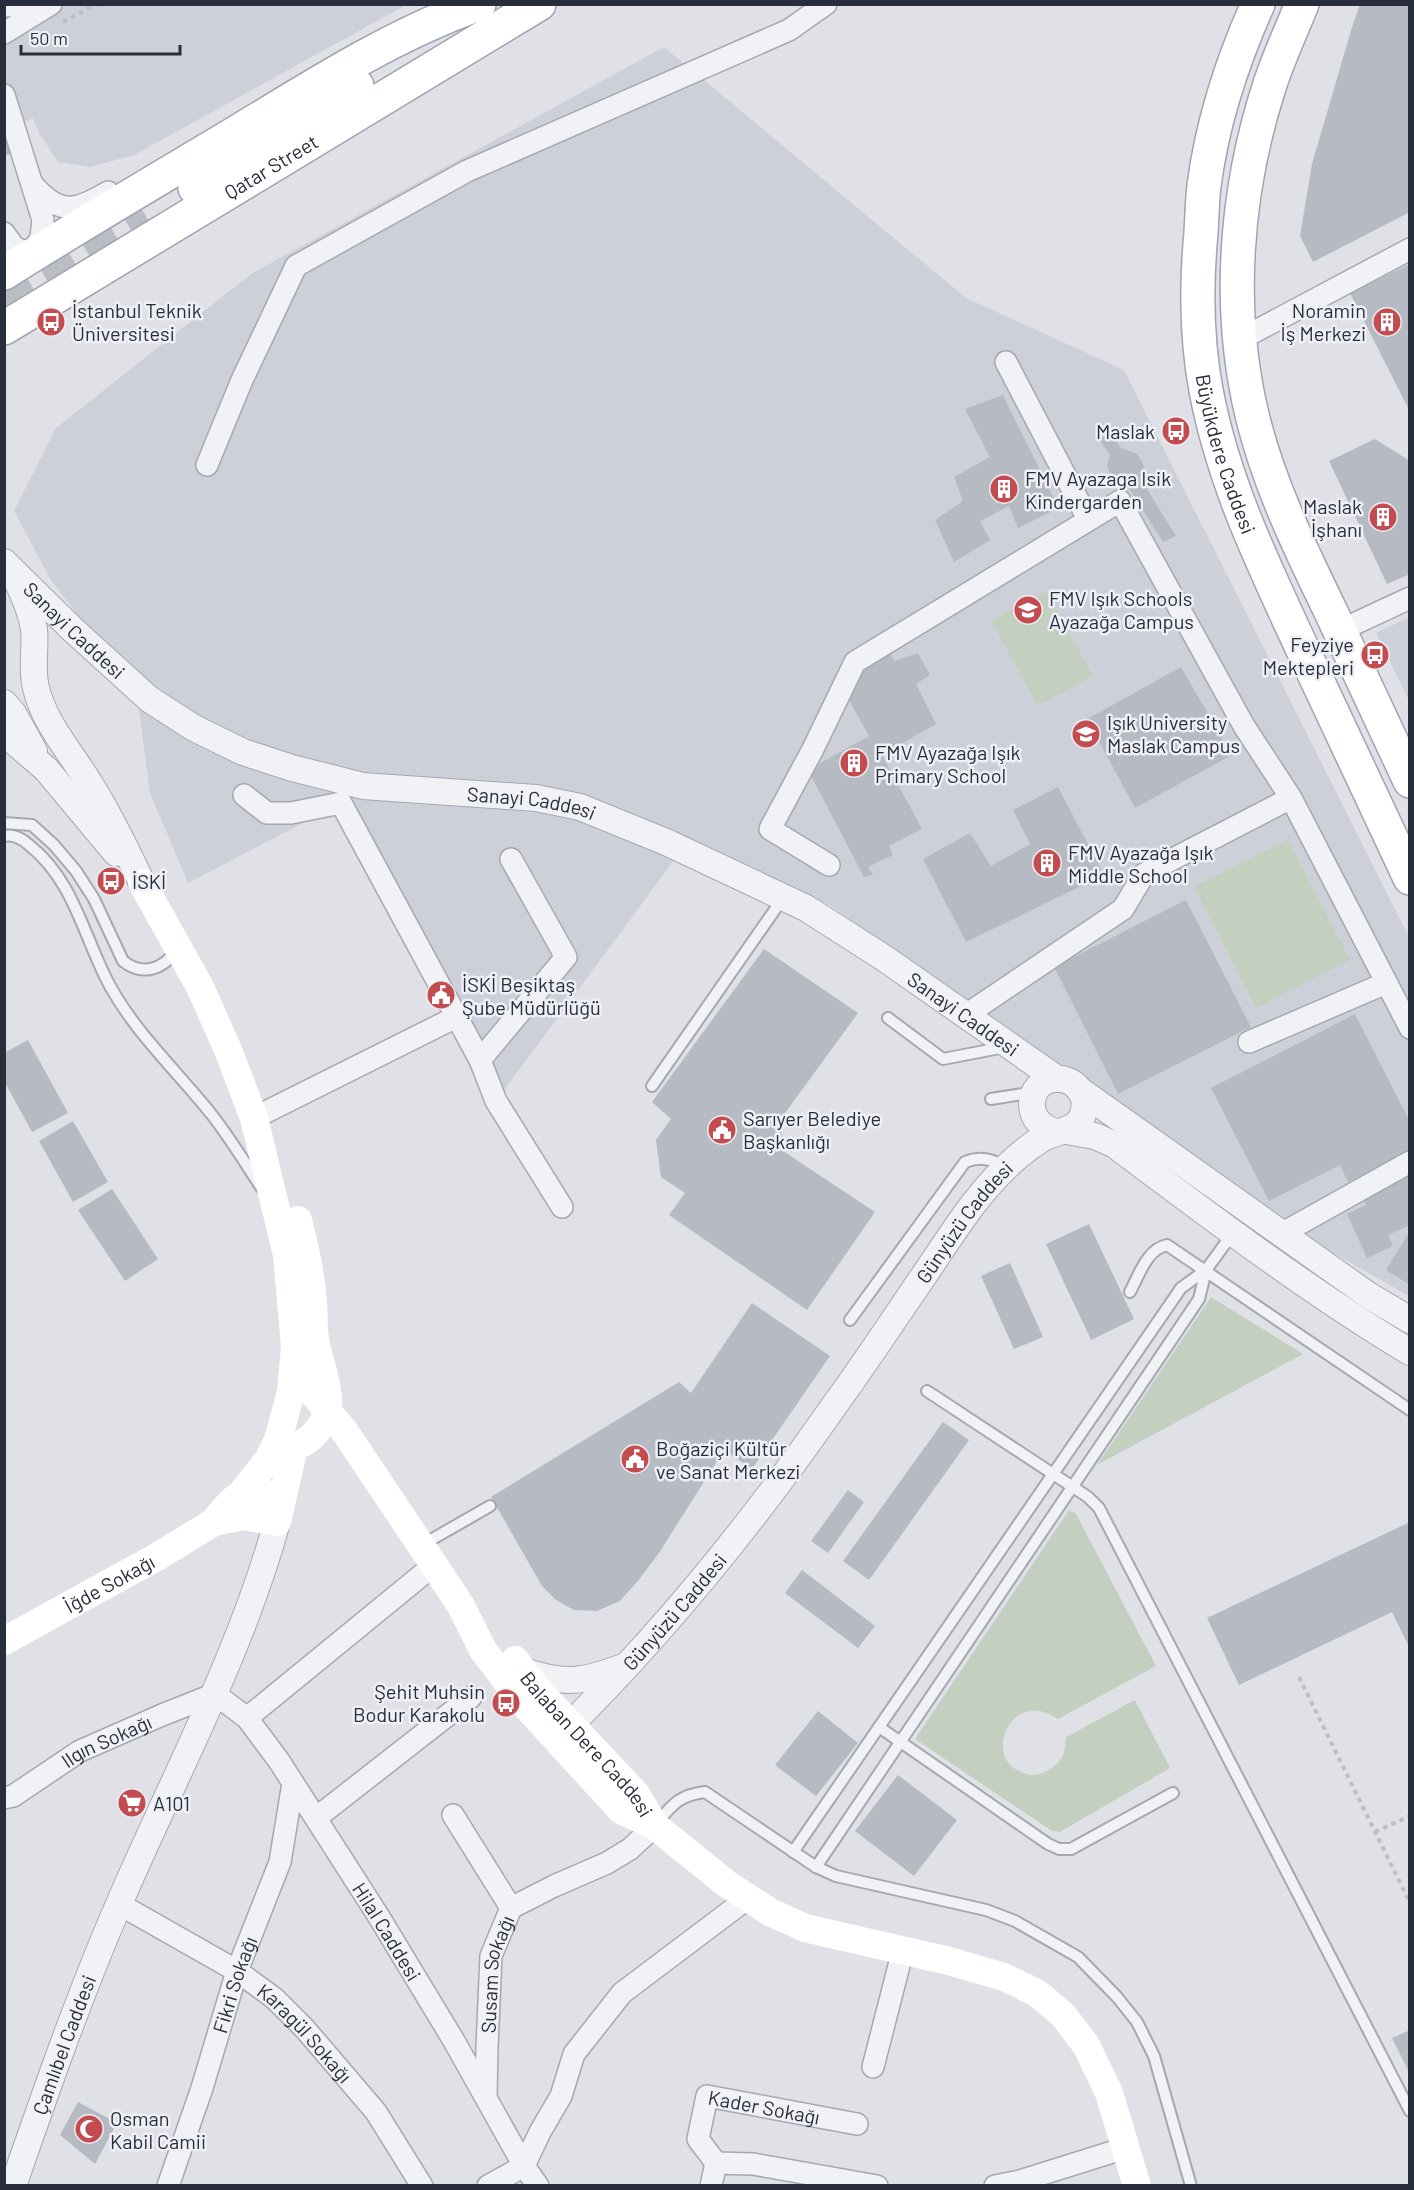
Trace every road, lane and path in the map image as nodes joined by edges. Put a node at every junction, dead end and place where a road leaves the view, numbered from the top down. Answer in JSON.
{"nodes":[{"id":1,"x":44,"y":4,"type":"edge"},
{"id":2,"x":51,"y":4,"type":"edge"},
{"id":3,"x":479,"y":4,"type":"edge"},
{"id":4,"x":492,"y":4,"type":"edge"},
{"id":5,"x":538,"y":4,"type":"edge"},
{"id":6,"x":826,"y":4,"type":"edge"},
{"id":7,"x":1258,"y":4,"type":"edge"},
{"id":8,"x":1302,"y":4,"type":"edge"},
{"id":9,"x":4,"y":6,"type":"edge"},
{"id":10,"x":4,"y":33,"type":"edge"},
{"id":11,"x":4,"y":95,"type":"edge"},
{"id":12,"x":190,"y":160,"type":"junction"},
{"id":13,"x":33,"y":185,"type":"junction"},
{"id":14,"x":147,"y":218,"type":"tunnel mouth"},
{"id":15,"x":4,"y":233,"type":"edge"},
{"id":16,"x":1410,"y":249,"type":"edge"},
{"id":17,"x":32,"y":255,"type":"junction"},
{"id":18,"x":114,"y":263,"type":"junction"},
{"id":19,"x":4,"y":273,"type":"edge"},
{"id":20,"x":4,"y":309,"type":"edge"},
{"id":21,"x":4,"y":328,"type":"edge"},
{"id":22,"x":1239,"y":340,"type":"junction"},
{"id":23,"x":1006,"y":362,"type":"dead end"},
{"id":24,"x":207,"y":465,"type":"dead end"},
{"id":25,"x":1088,"y":519,"type":"junction"},
{"id":26,"x":7,"y":566,"type":"edge"},
{"id":27,"x":1410,"y":597,"type":"edge"},
{"id":28,"x":1340,"y":631,"type":"junction"},
{"id":29,"x":4,"y":703,"type":"edge"},
{"id":30,"x":4,"y":733,"type":"edge"},
{"id":31,"x":39,"y":762,"type":"junction"},
{"id":32,"x":1408,"y":774,"type":"edge"},
{"id":33,"x":244,"y":795,"type":"dead end"},
{"id":34,"x":1290,"y":798,"type":"junction"},
{"id":35,"x":4,"y":823,"type":"edge"},
{"id":36,"x":4,"y":836,"type":"edge"},
{"id":37,"x":511,"y":860,"type":"dead end"},
{"id":38,"x":829,"y":865,"type":"dead end"},
{"id":39,"x":1410,"y":878,"type":"edge"},
{"id":40,"x":142,"y":883,"type":"junction"},
{"id":41,"x":783,"y":897,"type":"junction"},
{"id":42,"x":179,"y":947,"type":"junction"},
{"id":43,"x":1386,"y":983,"type":"junction"},
{"id":44,"x":966,"y":1015,"type":"junction"},
{"id":45,"x":456,"y":1017,"type":"junction"},
{"id":46,"x":888,"y":1018,"type":"dead end"},
{"id":47,"x":1410,"y":1028,"type":"edge"},
{"id":48,"x":1249,"y":1042,"type":"dead end"},
{"id":49,"x":1011,"y":1046,"type":"junction"},
{"id":50,"x":480,"y":1060,"type":"junction"},
{"id":51,"x":1057,"y":1078,"type":"junction"},
{"id":52,"x":652,"y":1086,"type":"dead end"},
{"id":53,"x":1081,"y":1091,"type":"junction"},
{"id":54,"x":991,"y":1099,"type":"dead end"},
{"id":55,"x":1033,"y":1101,"type":"junction"},
{"id":56,"x":254,"y":1118,"type":"junction"},
{"id":57,"x":1062,"y":1131,"type":"junction"},
{"id":58,"x":1410,"y":1162,"type":"edge"},
{"id":59,"x":1006,"y":1167,"type":"junction"},
{"id":60,"x":562,"y":1207,"type":"dead end"},
{"id":61,"x":277,"y":1210,"type":"junction"},
{"id":62,"x":1241,"y":1222,"type":"junction"},
{"id":63,"x":1281,"y":1234,"type":"junction"},
{"id":64,"x":1206,"y":1270,"type":"junction"},
{"id":65,"x":1130,"y":1292,"type":"dead end"},
{"id":66,"x":850,"y":1320,"type":"dead end"},
{"id":67,"x":1410,"y":1320,"type":"edge"},
{"id":68,"x":295,"y":1346,"type":"junction"},
{"id":69,"x":1410,"y":1352,"type":"edge"},
{"id":70,"x":927,"y":1390,"type":"dead end"},
{"id":71,"x":328,"y":1409,"type":"junction"},
{"id":72,"x":1410,"y":1410,"type":"edge"},
{"id":73,"x":286,"y":1434,"type":"junction"},
{"id":74,"x":1053,"y":1474,"type":"junction"},
{"id":75,"x":1072,"y":1486,"type":"junction"},
{"id":76,"x":241,"y":1494,"type":"junction"},
{"id":77,"x":490,"y":1506,"type":"dead end"},
{"id":78,"x":279,"y":1511,"type":"junction"},
{"id":79,"x":214,"y":1522,"type":"junction"},
{"id":80,"x":427,"y":1556,"type":"junction"},
{"id":81,"x":461,"y":1606,"type":"junction"},
{"id":82,"x":4,"y":1641,"type":"edge"},
{"id":83,"x":626,"y":1665,"type":"junction"},
{"id":84,"x":524,"y":1671,"type":"junction"},
{"id":85,"x":1299,"y":1677,"type":"dead end"},
{"id":86,"x":214,"y":1695,"type":"junction"},
{"id":87,"x":471,"y":1697,"type":"dead end"},
{"id":88,"x":247,"y":1718,"type":"junction"},
{"id":89,"x":879,"y":1727,"type":"junction"},
{"id":90,"x":570,"y":1739,"type":"junction"},
{"id":91,"x":900,"y":1742,"type":"junction"},
{"id":92,"x":293,"y":1783,"type":"junction"},
{"id":93,"x":1173,"y":1792,"type":"dead end"},
{"id":94,"x":4,"y":1798,"type":"edge"},
{"id":95,"x":453,"y":1815,"type":"dead end"},
{"id":96,"x":1410,"y":1815,"type":"edge"},
{"id":97,"x":315,"y":1818,"type":"junction"},
{"id":98,"x":655,"y":1826,"type":"junction"},
{"id":99,"x":1375,"y":1833,"type":"junction"},
{"id":100,"x":793,"y":1852,"type":"junction"},
{"id":101,"x":816,"y":1867,"type":"junction"},
{"id":102,"x":748,"y":1898,"type":"junction"},
{"id":103,"x":1410,"y":1903,"type":"edge"},
{"id":104,"x":118,"y":1904,"type":"junction"},
{"id":105,"x":511,"y":1908,"type":"junction"},
{"id":106,"x":903,"y":1950,"type":"junction"},
{"id":107,"x":237,"y":1971,"type":"junction"},
{"id":108,"x":873,"y":2067,"type":"dead end"},
{"id":109,"x":486,"y":2099,"type":"junction"},
{"id":110,"x":1410,"y":2111,"type":"edge"},
{"id":111,"x":857,"y":2124,"type":"dead end"},
{"id":112,"x":1125,"y":2148,"type":"junction"},
{"id":113,"x":13,"y":2159,"type":"edge"},
{"id":114,"x":716,"y":2163,"type":"junction"},
{"id":115,"x":524,"y":2166,"type":"junction"},
{"id":116,"x":850,"y":2184,"type":"edge"},
{"id":117,"x":13,"y":2186,"type":"edge"},
{"id":118,"x":168,"y":2186,"type":"edge"},
{"id":119,"x":422,"y":2186,"type":"edge"},
{"id":120,"x":488,"y":2186,"type":"edge"},
{"id":121,"x":538,"y":2186,"type":"edge"},
{"id":122,"x":711,"y":2186,"type":"edge"},
{"id":123,"x":877,"y":2186,"type":"edge"},
{"id":124,"x":995,"y":2186,"type":"edge"},
{"id":125,"x":1137,"y":2186,"type":"edge"},
{"id":126,"x":1191,"y":2186,"type":"edge"}],
"edges":[{"from":1,"to":9,"type":"street"},
{"from":2,"to":10,"type":"street"},
{"from":3,"to":12,"type":"main road"},
{"from":4,"to":14,"type":"main road"},
{"from":5,"to":18,"type":"main road","name":"Qatar Street"},
{"from":6,"to":24,"type":"street"},
{"from":7,"to":39,"type":"main road","name":"Büyükdere Caddesi"},
{"from":8,"to":22,"type":"main road","name":"Büyükdere Caddesi"},
{"from":11,"to":13,"type":"street"},
{"from":12,"to":13,"type":"street"},
{"from":12,"to":17,"type":"main road"},
{"from":13,"to":17,"type":"street"},
{"from":15,"to":17,"type":"street"},
{"from":16,"to":22,"type":"street"},
{"from":17,"to":18,"type":"main road"},
{"from":17,"to":19,"type":"main road"},
{"from":17,"to":20,"type":"main road"},
{"from":18,"to":21,"type":"main road","name":"Qatar Street"},
{"from":22,"to":28,"type":"main road","name":"Büyükdere Caddesi"},
{"from":23,"to":25,"type":"street"},
{"from":25,"to":34,"type":"street"},
{"from":25,"to":38,"type":"street"},
{"from":26,"to":40,"type":"street"},
{"from":26,"to":41,"type":"street","name":"Sanayi Caddesi"},
{"from":27,"to":28,"type":"street"},
{"from":28,"to":32,"type":"main road","name":"Büyükdere Caddesi"},
{"from":29,"to":31,"type":"street"},
{"from":30,"to":31,"type":"street"},
{"from":31,"to":40,"type":"street"},
{"from":33,"to":45,"type":"street"},
{"from":34,"to":43,"type":"street"},
{"from":34,"to":44,"type":"street"},
{"from":35,"to":42,"type":"lane"},
{"from":36,"to":61,"type":"lane"},
{"from":37,"to":50,"type":"street"},
{"from":40,"to":42,"type":"main road"},
{"from":41,"to":44,"type":"street","name":"Sanayi Caddesi"},
{"from":41,"to":52,"type":"lane"},
{"from":42,"to":56,"type":"main road"},
{"from":43,"to":47,"type":"street"},
{"from":43,"to":48,"type":"street"},
{"from":44,"to":49,"type":"street","name":"Sanayi Caddesi"},
{"from":45,"to":50,"type":"street"},
{"from":45,"to":56,"type":"street"},
{"from":46,"to":49,"type":"lane"},
{"from":49,"to":51,"type":"street","name":"Sanayi Caddesi"},
{"from":50,"to":60,"type":"street"},
{"from":51,"to":53,"type":"street"},
{"from":51,"to":55,"type":"street"},
{"from":53,"to":57,"type":"street"},
{"from":53,"to":62,"type":"street"},
{"from":54,"to":55,"type":"lane"},
{"from":55,"to":57,"type":"street"},
{"from":55,"to":59,"type":"street"},
{"from":56,"to":61,"type":"main road"},
{"from":56,"to":71,"type":"main road"},
{"from":57,"to":59,"type":"street"},
{"from":57,"to":62,"type":"street"},
{"from":58,"to":63,"type":"street"},
{"from":59,"to":66,"type":"lane"},
{"from":59,"to":83,"type":"street","name":"Günyüzü Caddesi"},
{"from":59,"to":90,"type":"street","name":"Günyüzü Caddesi"},
{"from":61,"to":68,"type":"main road"},
{"from":62,"to":63,"type":"street"},
{"from":62,"to":64,"type":"lane"},
{"from":62,"to":69,"type":"street"},
{"from":63,"to":67,"type":"street"},
{"from":64,"to":65,"type":"lane"},
{"from":64,"to":72,"type":"lane"},
{"from":64,"to":74,"type":"lane"},
{"from":64,"to":75,"type":"lane"},
{"from":68,"to":71,"type":"main road","name":"Balaban Dere Caddesi"},
{"from":68,"to":73,"type":"main road"},
{"from":70,"to":74,"type":"lane"},
{"from":71,"to":73,"type":"main road"},
{"from":71,"to":80,"type":"main road","name":"Balaban Dere Caddesi"},
{"from":73,"to":76,"type":"main road"},
{"from":73,"to":78,"type":"main road"},
{"from":74,"to":75,"type":"lane"},
{"from":74,"to":89,"type":"lane"},
{"from":75,"to":91,"type":"lane"},
{"from":75,"to":110,"type":"lane"},
{"from":76,"to":78,"type":"main road"},
{"from":76,"to":79,"type":"main road"},
{"from":77,"to":80,"type":"lane"},
{"from":78,"to":79,"type":"main road"},
{"from":78,"to":86,"type":"street","name":"Çamlıbel Caddesi"},
{"from":79,"to":82,"type":"main road","name":"İğde Sokağı"},
{"from":80,"to":81,"type":"main road","name":"Balaban Dere Caddesi"},
{"from":80,"to":88,"type":"street"},
{"from":81,"to":84,"type":"main road","name":"Balaban Dere Caddesi"},
{"from":81,"to":90,"type":"main road","name":"Balaban Dere Caddesi"},
{"from":83,"to":84,"type":"street"},
{"from":83,"to":90,"type":"street","name":"Günyüzü Caddesi"},
{"from":84,"to":90,"type":"main road","name":"Balaban Dere Caddesi"},
{"from":85,"to":99,"type":"path"},
{"from":86,"to":88,"type":"street","name":"Hilal Caddesi"},
{"from":86,"to":94,"type":"street","name":"Ilgın Sokağı"},
{"from":86,"to":104,"type":"street","name":"Çamlıbel Caddesi"},
{"from":87,"to":97,"type":"street"},
{"from":88,"to":92,"type":"street","name":"Hilal Caddesi"},
{"from":89,"to":91,"type":"lane"},
{"from":89,"to":100,"type":"lane"},
{"from":90,"to":98,"type":"main road","name":"Balaban Dere Caddesi"},
{"from":91,"to":93,"type":"lane"},
{"from":91,"to":101,"type":"lane"},
{"from":92,"to":97,"type":"street","name":"Hilal Caddesi"},
{"from":92,"to":107,"type":"street","name":"Fikri Sokağı"},
{"from":95,"to":105,"type":"street"},
{"from":96,"to":99,"type":"path"},
{"from":97,"to":109,"type":"street","name":"Hilal Caddesi"},
{"from":98,"to":100,"type":"lane"},
{"from":98,"to":102,"type":"main road","name":"Balaban Dere Caddesi"},
{"from":98,"to":105,"type":"street","name":"Susam Sokağı"},
{"from":99,"to":103,"type":"path"},
{"from":100,"to":101,"type":"lane"},
{"from":101,"to":126,"type":"lane"},
{"from":102,"to":106,"type":"main road","name":"Balaban Dere Caddesi"},
{"from":102,"to":115,"type":"street"},
{"from":104,"to":107,"type":"street","name":"Karagül Sokağı"},
{"from":104,"to":113,"type":"street","name":"Çamlıbel Caddesi"},
{"from":105,"to":109,"type":"street","name":"Susam Sokağı"},
{"from":106,"to":108,"type":"street"},
{"from":106,"to":112,"type":"main road","name":"Balaban Dere Caddesi"},
{"from":107,"to":118,"type":"street","name":"Fikri Sokağı"},
{"from":107,"to":119,"type":"street","name":"Karagül Sokağı"},
{"from":109,"to":115,"type":"street","name":"Hilal Caddesi"},
{"from":111,"to":114,"type":"street","name":"Kader Sokağı"},
{"from":112,"to":124,"type":"street"},
{"from":112,"to":125,"type":"main road","name":"Balaban Dere Caddesi"},
{"from":113,"to":117,"type":"street","name":"Çamlıbel Caddesi"},
{"from":114,"to":116,"type":"street"},
{"from":114,"to":122,"type":"street"},
{"from":115,"to":120,"type":"street"},
{"from":115,"to":121,"type":"street","name":"Hilal Caddesi"},
{"from":116,"to":123,"type":"street"}]}
